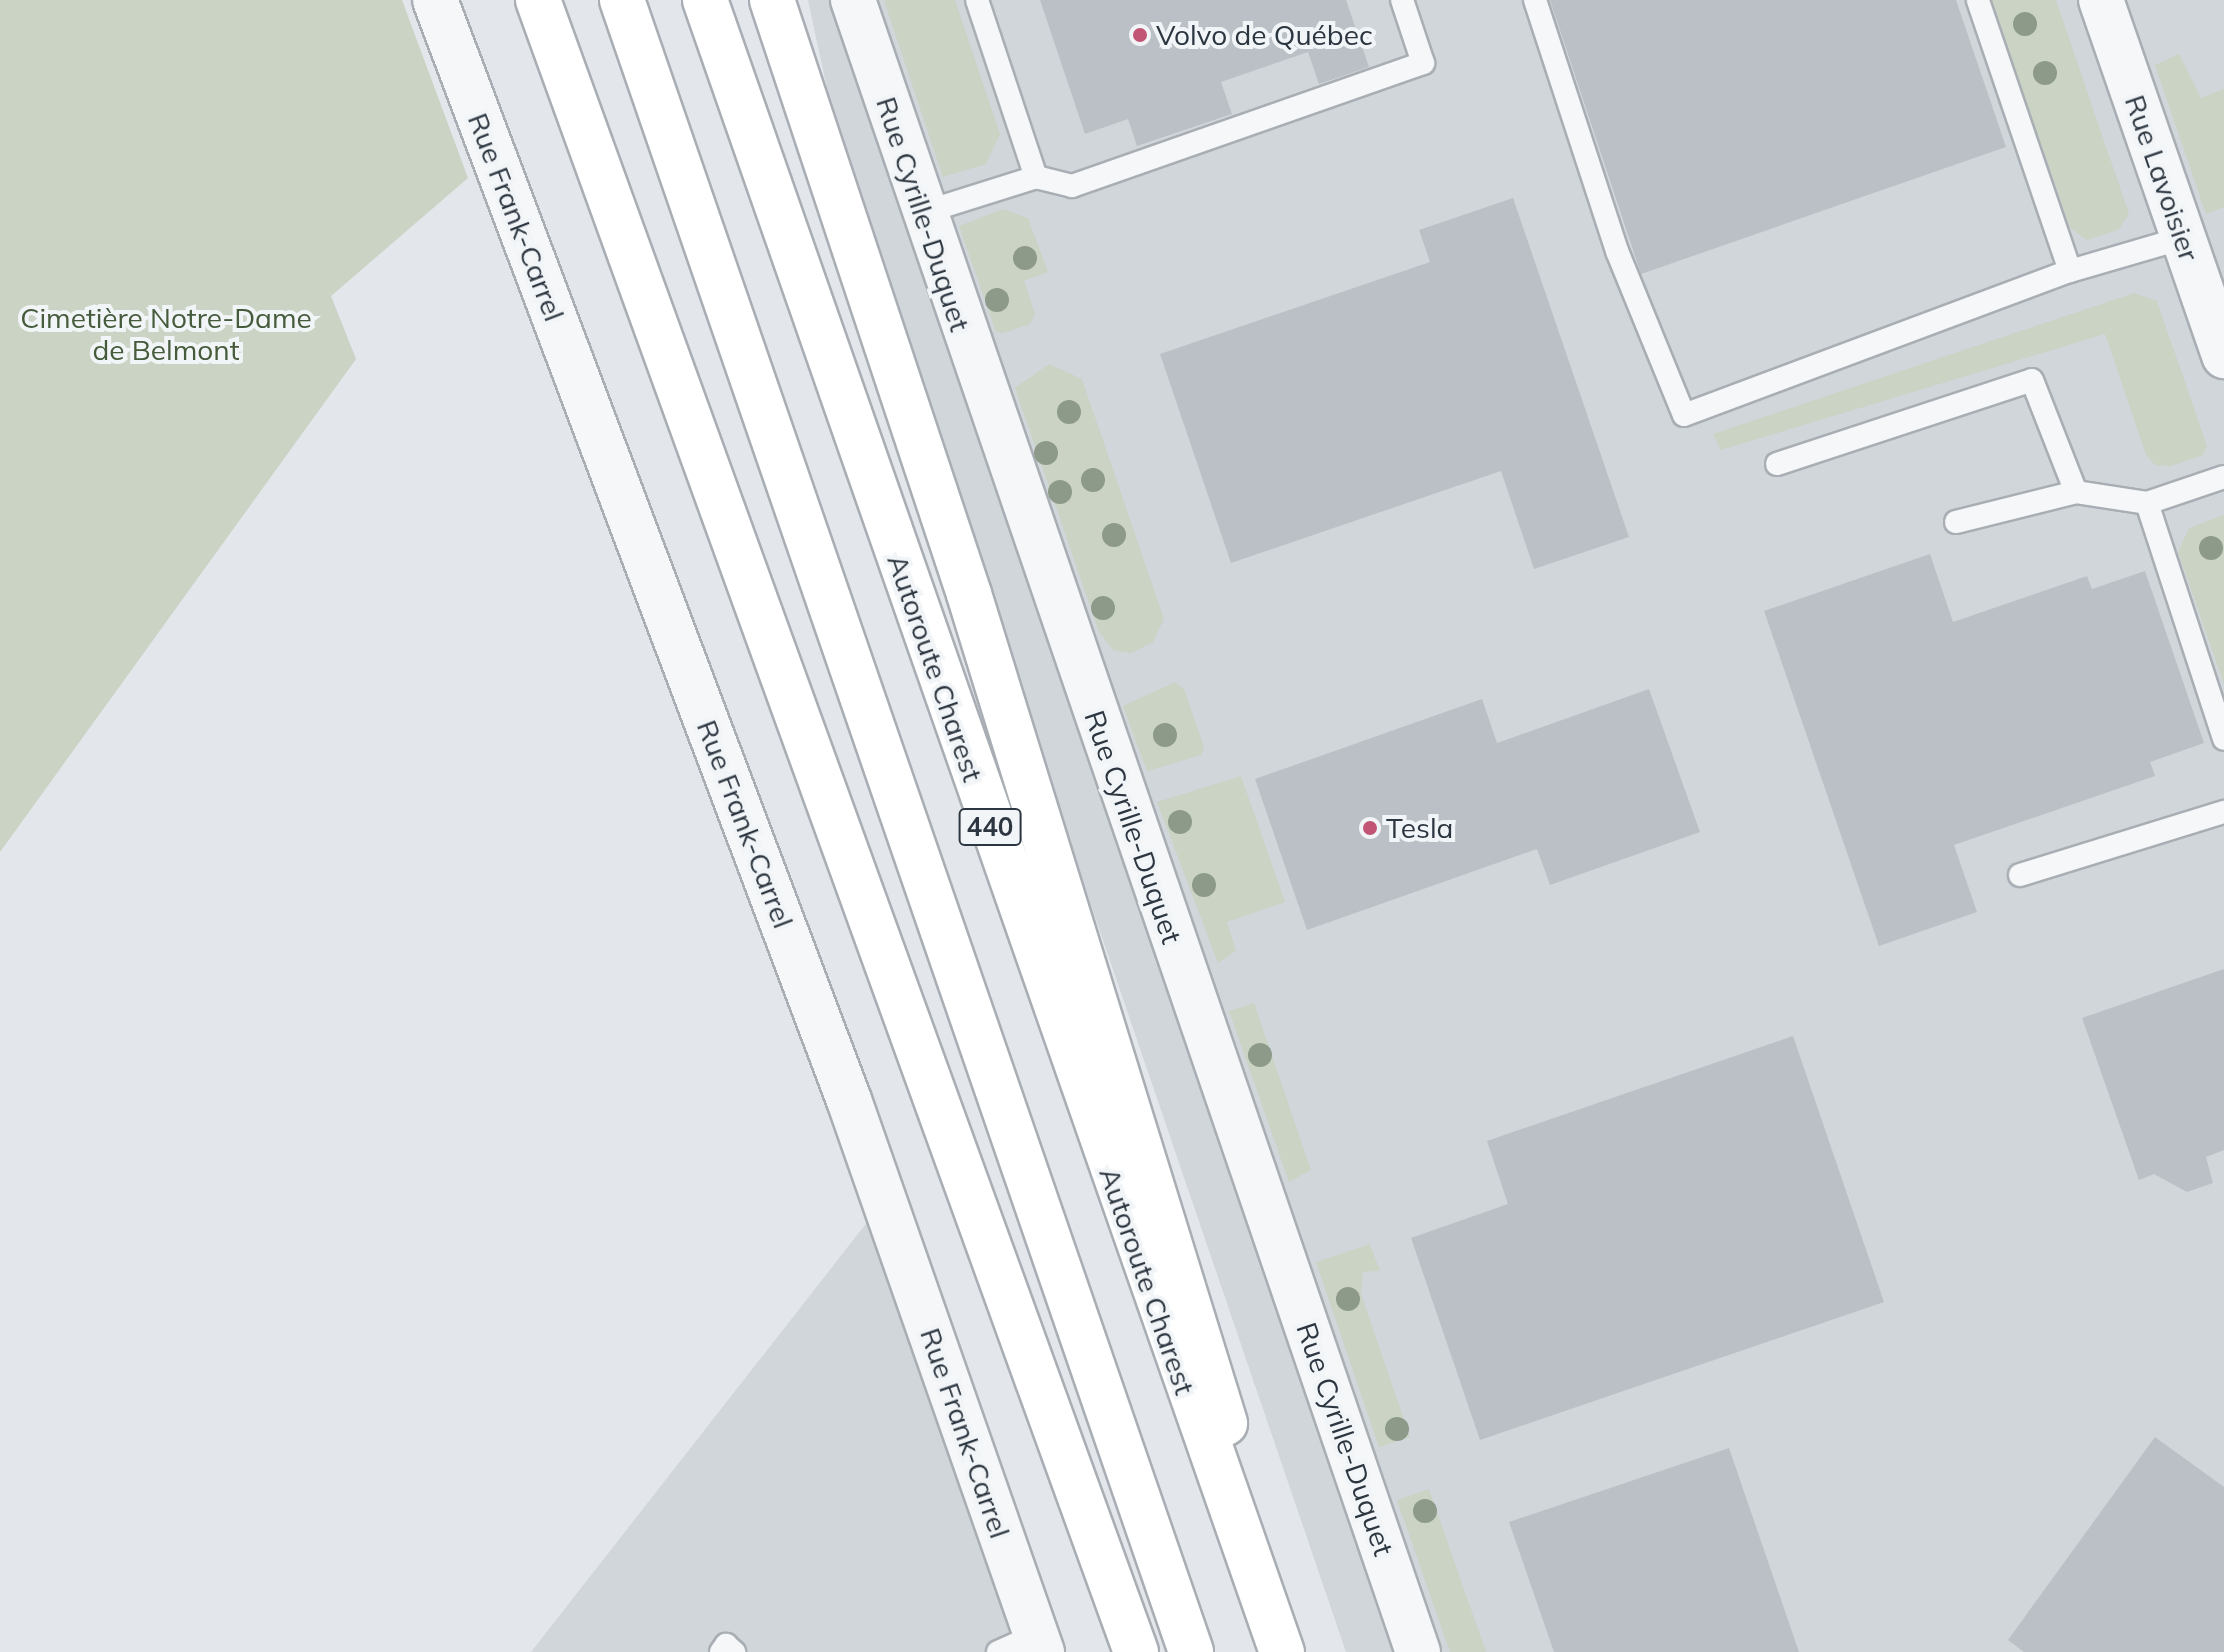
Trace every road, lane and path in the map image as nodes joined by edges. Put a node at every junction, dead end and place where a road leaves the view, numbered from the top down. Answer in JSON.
{"nodes":[{"id":1,"x":435,"y":0,"type":"edge"},
{"id":2,"x":538,"y":0,"type":"edge"},
{"id":3,"x":622,"y":0,"type":"edge"},
{"id":4,"x":705,"y":0,"type":"edge"},
{"id":5,"x":772,"y":0,"type":"edge"},
{"id":6,"x":853,"y":0,"type":"edge"},
{"id":7,"x":977,"y":0,"type":"edge"},
{"id":8,"x":1402,"y":0,"type":"edge"},
{"id":9,"x":1535,"y":0,"type":"edge"},
{"id":10,"x":1978,"y":0,"type":"edge"},
{"id":11,"x":2101,"y":0,"type":"edge"},
{"id":12,"x":1036,"y":177,"type":"junction"},
{"id":13,"x":922,"y":213,"type":"junction"},
{"id":14,"x":2183,"y":238,"type":"junction"},
{"id":15,"x":2070,"y":271,"type":"junction"},
{"id":16,"x":2224,"y":356,"type":"edge"},
{"id":17,"x":1777,"y":464,"type":"dead end"},
{"id":18,"x":2224,"y":477,"type":"edge"},
{"id":19,"x":2076,"y":492,"type":"junction"},
{"id":20,"x":2147,"y":503,"type":"junction"},
{"id":21,"x":1956,"y":522,"type":"dead end"},
{"id":22,"x":2224,"y":739,"type":"edge"},
{"id":23,"x":2224,"y":812,"type":"edge"},
{"id":24,"x":2020,"y":875,"type":"dead end"},
{"id":25,"x":1025,"y":1646,"type":"edge"},
{"id":26,"x":721,"y":1652,"type":"edge"},
{"id":27,"x":734,"y":1652,"type":"edge"},
{"id":28,"x":1136,"y":1652,"type":"edge"},
{"id":29,"x":1191,"y":1652,"type":"edge"},
{"id":30,"x":1282,"y":1652,"type":"edge"},
{"id":31,"x":1292,"y":1652,"type":"edge"},
{"id":32,"x":1418,"y":1652,"type":"edge"}],
"edges":[{"from":1,"to":25,"type":"street","name":"Rue Frank-Carrel"},
{"from":2,"to":28,"type":"highway"},
{"from":3,"to":29,"type":"highway","number":"440"},
{"from":4,"to":30,"type":"highway","name":"Autoroute Charest","number":"440"},
{"from":5,"to":31,"type":"highway"},
{"from":6,"to":13,"type":"street","name":"Rue Cyrille-Duquet"},
{"from":7,"to":12,"type":"lane"},
{"from":8,"to":12,"type":"lane"},
{"from":9,"to":15,"type":"lane"},
{"from":10,"to":15,"type":"lane"},
{"from":11,"to":14,"type":"street","name":"Rue Lavoisier"},
{"from":12,"to":13,"type":"lane"},
{"from":13,"to":32,"type":"street","name":"Rue Cyrille-Duquet"},
{"from":14,"to":15,"type":"lane"},
{"from":14,"to":16,"type":"street","name":"Rue Lavoisier"},
{"from":17,"to":19,"type":"lane"},
{"from":18,"to":20,"type":"lane"},
{"from":19,"to":20,"type":"lane"},
{"from":19,"to":21,"type":"lane"},
{"from":20,"to":22,"type":"lane"},
{"from":23,"to":24,"type":"lane"},
{"from":26,"to":27,"type":"lane"}]}
